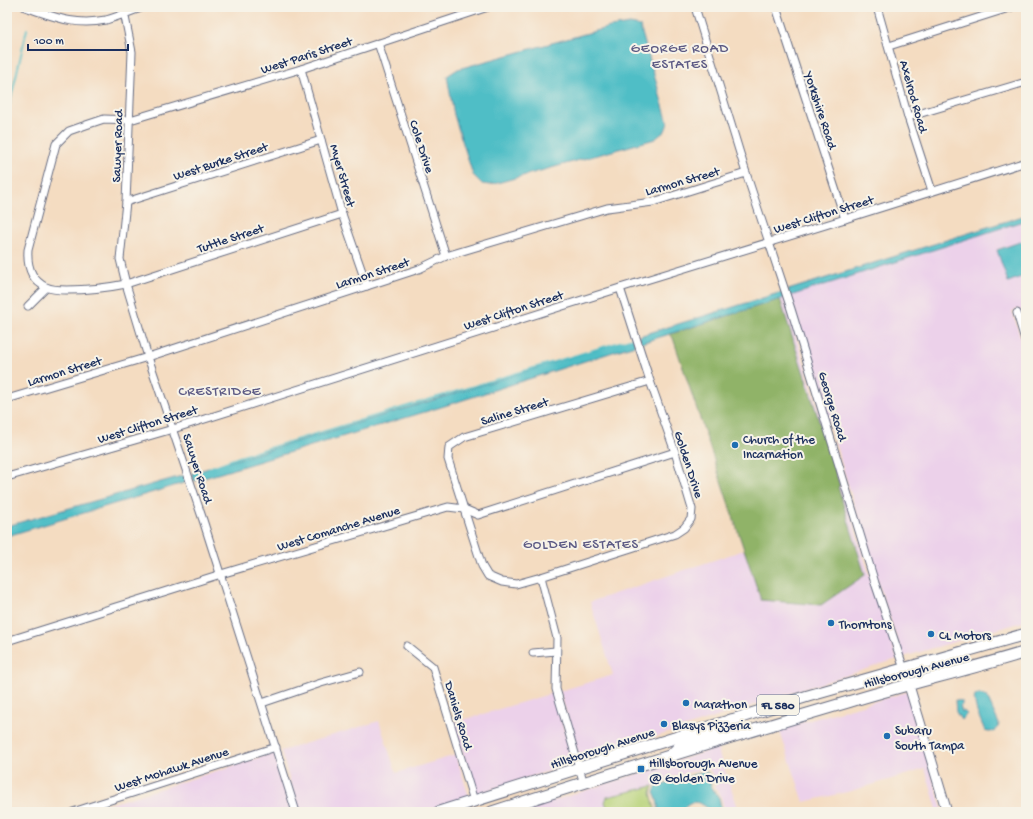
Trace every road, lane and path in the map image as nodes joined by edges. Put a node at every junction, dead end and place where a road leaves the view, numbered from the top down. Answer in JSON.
{"nodes":[{"id":1,"x":26,"y":7,"type":"edge"},
{"id":2,"x":144,"y":7,"type":"edge"},
{"id":3,"x":488,"y":7,"type":"edge"},
{"id":4,"x":695,"y":7,"type":"edge"},
{"id":5,"x":776,"y":7,"type":"edge"},
{"id":6,"x":877,"y":7,"type":"edge"},
{"id":7,"x":1012,"y":7,"type":"edge"},
{"id":8,"x":123,"y":10,"type":"edge"},
{"id":9,"x":378,"y":43,"type":"junction"},
{"id":10,"x":889,"y":46,"type":"junction"},
{"id":11,"x":301,"y":70,"type":"junction"},
{"id":12,"x":1026,"y":82,"type":"edge"},
{"id":13,"x":908,"y":117,"type":"junction"},
{"id":14,"x":130,"y":120,"type":"junction"},
{"id":15,"x":321,"y":140,"type":"junction"},
{"id":16,"x":1026,"y":162,"type":"edge"},
{"id":17,"x":746,"y":173,"type":"junction"},
{"id":18,"x":932,"y":191,"type":"junction"},
{"id":19,"x":126,"y":202,"type":"junction"},
{"id":20,"x":342,"y":214,"type":"junction"},
{"id":21,"x":845,"y":219,"type":"junction"},
{"id":22,"x":768,"y":242,"type":"junction"},
{"id":23,"x":446,"y":256,"type":"junction"},
{"id":24,"x":126,"y":284,"type":"junction"},
{"id":25,"x":367,"y":286,"type":"junction"},
{"id":26,"x":46,"y":288,"type":"junction"},
{"id":27,"x":620,"y":288,"type":"junction"},
{"id":28,"x":28,"y":306,"type":"dead end"},
{"id":29,"x":1017,"y":314,"type":"dead end"},
{"id":30,"x":1026,"y":343,"type":"edge"},
{"id":31,"x":148,"y":356,"type":"junction"},
{"id":32,"x":650,"y":381,"type":"junction"},
{"id":33,"x":7,"y":400,"type":"edge"},
{"id":34,"x":173,"y":428,"type":"junction"},
{"id":35,"x":675,"y":452,"type":"junction"},
{"id":36,"x":7,"y":477,"type":"edge"},
{"id":37,"x":464,"y":509,"type":"junction"},
{"id":38,"x":221,"y":574,"type":"junction"},
{"id":39,"x":541,"y":577,"type":"junction"},
{"id":40,"x":1026,"y":634,"type":"edge"},
{"id":41,"x":7,"y":641,"type":"edge"},
{"id":42,"x":407,"y":646,"type":"dead end"},
{"id":43,"x":556,"y":651,"type":"junction"},
{"id":44,"x":1026,"y":652,"type":"edge"},
{"id":45,"x":533,"y":653,"type":"dead end"},
{"id":46,"x":904,"y":669,"type":"junction"},
{"id":47,"x":360,"y":672,"type":"dead end"},
{"id":48,"x":908,"y":684,"type":"junction"},
{"id":49,"x":262,"y":703,"type":"junction"},
{"id":50,"x":731,"y":720,"type":"junction"},
{"id":51,"x":276,"y":747,"type":"junction"},
{"id":52,"x":669,"y":757,"type":"junction"},
{"id":53,"x":579,"y":768,"type":"junction"},
{"id":54,"x":584,"y":784,"type":"junction"},
{"id":55,"x":499,"y":794,"type":"junction"},
{"id":56,"x":474,"y":801,"type":"junction"},
{"id":57,"x":517,"y":808,"type":"edge"},
{"id":58,"x":73,"y":812,"type":"edge"},
{"id":59,"x":296,"y":812,"type":"edge"},
{"id":60,"x":439,"y":812,"type":"edge"},
{"id":61,"x":464,"y":812,"type":"edge"},
{"id":62,"x":492,"y":812,"type":"edge"},
{"id":63,"x":947,"y":812,"type":"edge"}],
"edges":[{"from":1,"to":8,"type":"street"},
{"from":2,"to":8,"type":"street"},
{"from":3,"to":9,"type":"street","name":"West Paris Street"},
{"from":4,"to":17,"type":"street","name":"George Road"},
{"from":5,"to":21,"type":"street","name":"Yorkshire Road"},
{"from":6,"to":10,"type":"street","name":"Axelrod Road"},
{"from":7,"to":10,"type":"street"},
{"from":8,"to":14,"type":"street","name":"Sawyer Road"},
{"from":9,"to":11,"type":"street","name":"West Paris Street"},
{"from":9,"to":23,"type":"street","name":"Cole Drive"},
{"from":10,"to":13,"type":"street","name":"Axelrod Road"},
{"from":11,"to":14,"type":"street","name":"West Paris Street"},
{"from":11,"to":15,"type":"street","name":"Myer Street"},
{"from":12,"to":13,"type":"street"},
{"from":13,"to":18,"type":"street","name":"Axelrod Road"},
{"from":14,"to":19,"type":"street","name":"Sawyer Road"},
{"from":14,"to":26,"type":"street","name":"West Paris Street"},
{"from":15,"to":19,"type":"street","name":"West Burke Street"},
{"from":15,"to":20,"type":"street","name":"Myer Street"},
{"from":16,"to":18,"type":"street","name":"West Clifton Street"},
{"from":17,"to":22,"type":"street","name":"George Road"},
{"from":17,"to":23,"type":"street","name":"Larmon Street"},
{"from":18,"to":21,"type":"street","name":"West Clifton Street"},
{"from":19,"to":24,"type":"street","name":"Sawyer Road"},
{"from":20,"to":24,"type":"street","name":"Tuttle Street"},
{"from":20,"to":25,"type":"street","name":"Myer Street"},
{"from":21,"to":22,"type":"street","name":"West Clifton Street"},
{"from":22,"to":27,"type":"street","name":"West Clifton Street"},
{"from":22,"to":46,"type":"street","name":"George Road"},
{"from":23,"to":25,"type":"street","name":"Larmon Street"},
{"from":24,"to":26,"type":"street","name":"Tuttle Street"},
{"from":24,"to":31,"type":"street","name":"Sawyer Road"},
{"from":25,"to":31,"type":"street","name":"Larmon Street"},
{"from":26,"to":28,"type":"street"},
{"from":27,"to":32,"type":"street","name":"Golden Drive"},
{"from":27,"to":34,"type":"street","name":"West Clifton Street"},
{"from":29,"to":30,"type":"street"},
{"from":31,"to":33,"type":"street","name":"Larmon Street"},
{"from":31,"to":34,"type":"street","name":"Sawyer Road"},
{"from":32,"to":35,"type":"street","name":"Golden Drive"},
{"from":32,"to":37,"type":"street","name":"Saline Street"},
{"from":34,"to":36,"type":"street","name":"West Clifton Street"},
{"from":34,"to":38,"type":"street","name":"Sawyer Road"},
{"from":35,"to":37,"type":"street","name":"West Comanche Avenue"},
{"from":35,"to":39,"type":"street","name":"Golden Drive"},
{"from":37,"to":38,"type":"street","name":"West Comanche Avenue"},
{"from":37,"to":39,"type":"street","name":"Saline Street"},
{"from":38,"to":41,"type":"street","name":"West Comanche Avenue"},
{"from":38,"to":49,"type":"street","name":"Sawyer Road"},
{"from":39,"to":43,"type":"street"},
{"from":40,"to":46,"type":"main road","name":"Hillsborough Avenue","number":"FL 580"},
{"from":42,"to":56,"type":"street","name":"Daniels Road"},
{"from":43,"to":45,"type":"street"},
{"from":43,"to":53,"type":"street"},
{"from":44,"to":48,"type":"main road","name":"Hillsborough Avenue","number":"FL 580"},
{"from":46,"to":48,"type":"street","name":"George Road"},
{"from":46,"to":50,"type":"main road","name":"Hillsborough Avenue","number":"FL 580"},
{"from":47,"to":49,"type":"street"},
{"from":48,"to":52,"type":"main road","name":"Hillsborough Avenue","number":"FL 580"},
{"from":48,"to":63,"type":"street","name":"George Road"},
{"from":49,"to":51,"type":"street","name":"Sawyer Road"},
{"from":50,"to":52,"type":"main road"},
{"from":50,"to":53,"type":"main road","name":"Hillsborough Avenue","number":"FL 580"},
{"from":51,"to":58,"type":"street","name":"West Mohawk Avenue"},
{"from":51,"to":59,"type":"street","name":"Sawyer Road"},
{"from":52,"to":54,"type":"main road","name":"Hillsborough Avenue","number":"FL 580"},
{"from":53,"to":54,"type":"street"},
{"from":53,"to":55,"type":"main road","name":"Hillsborough Avenue","number":"FL 580"},
{"from":54,"to":57,"type":"main road","name":"Hillsborough Avenue","number":"FL 580"},
{"from":55,"to":56,"type":"main road","name":"Hillsborough Avenue","number":"FL 580"},
{"from":55,"to":61,"type":"main road"},
{"from":56,"to":60,"type":"main road","name":"Hillsborough Avenue","number":"FL 580"},
{"from":57,"to":62,"type":"main road","name":"Hillsborough Avenue","number":"FL 580"}]}
